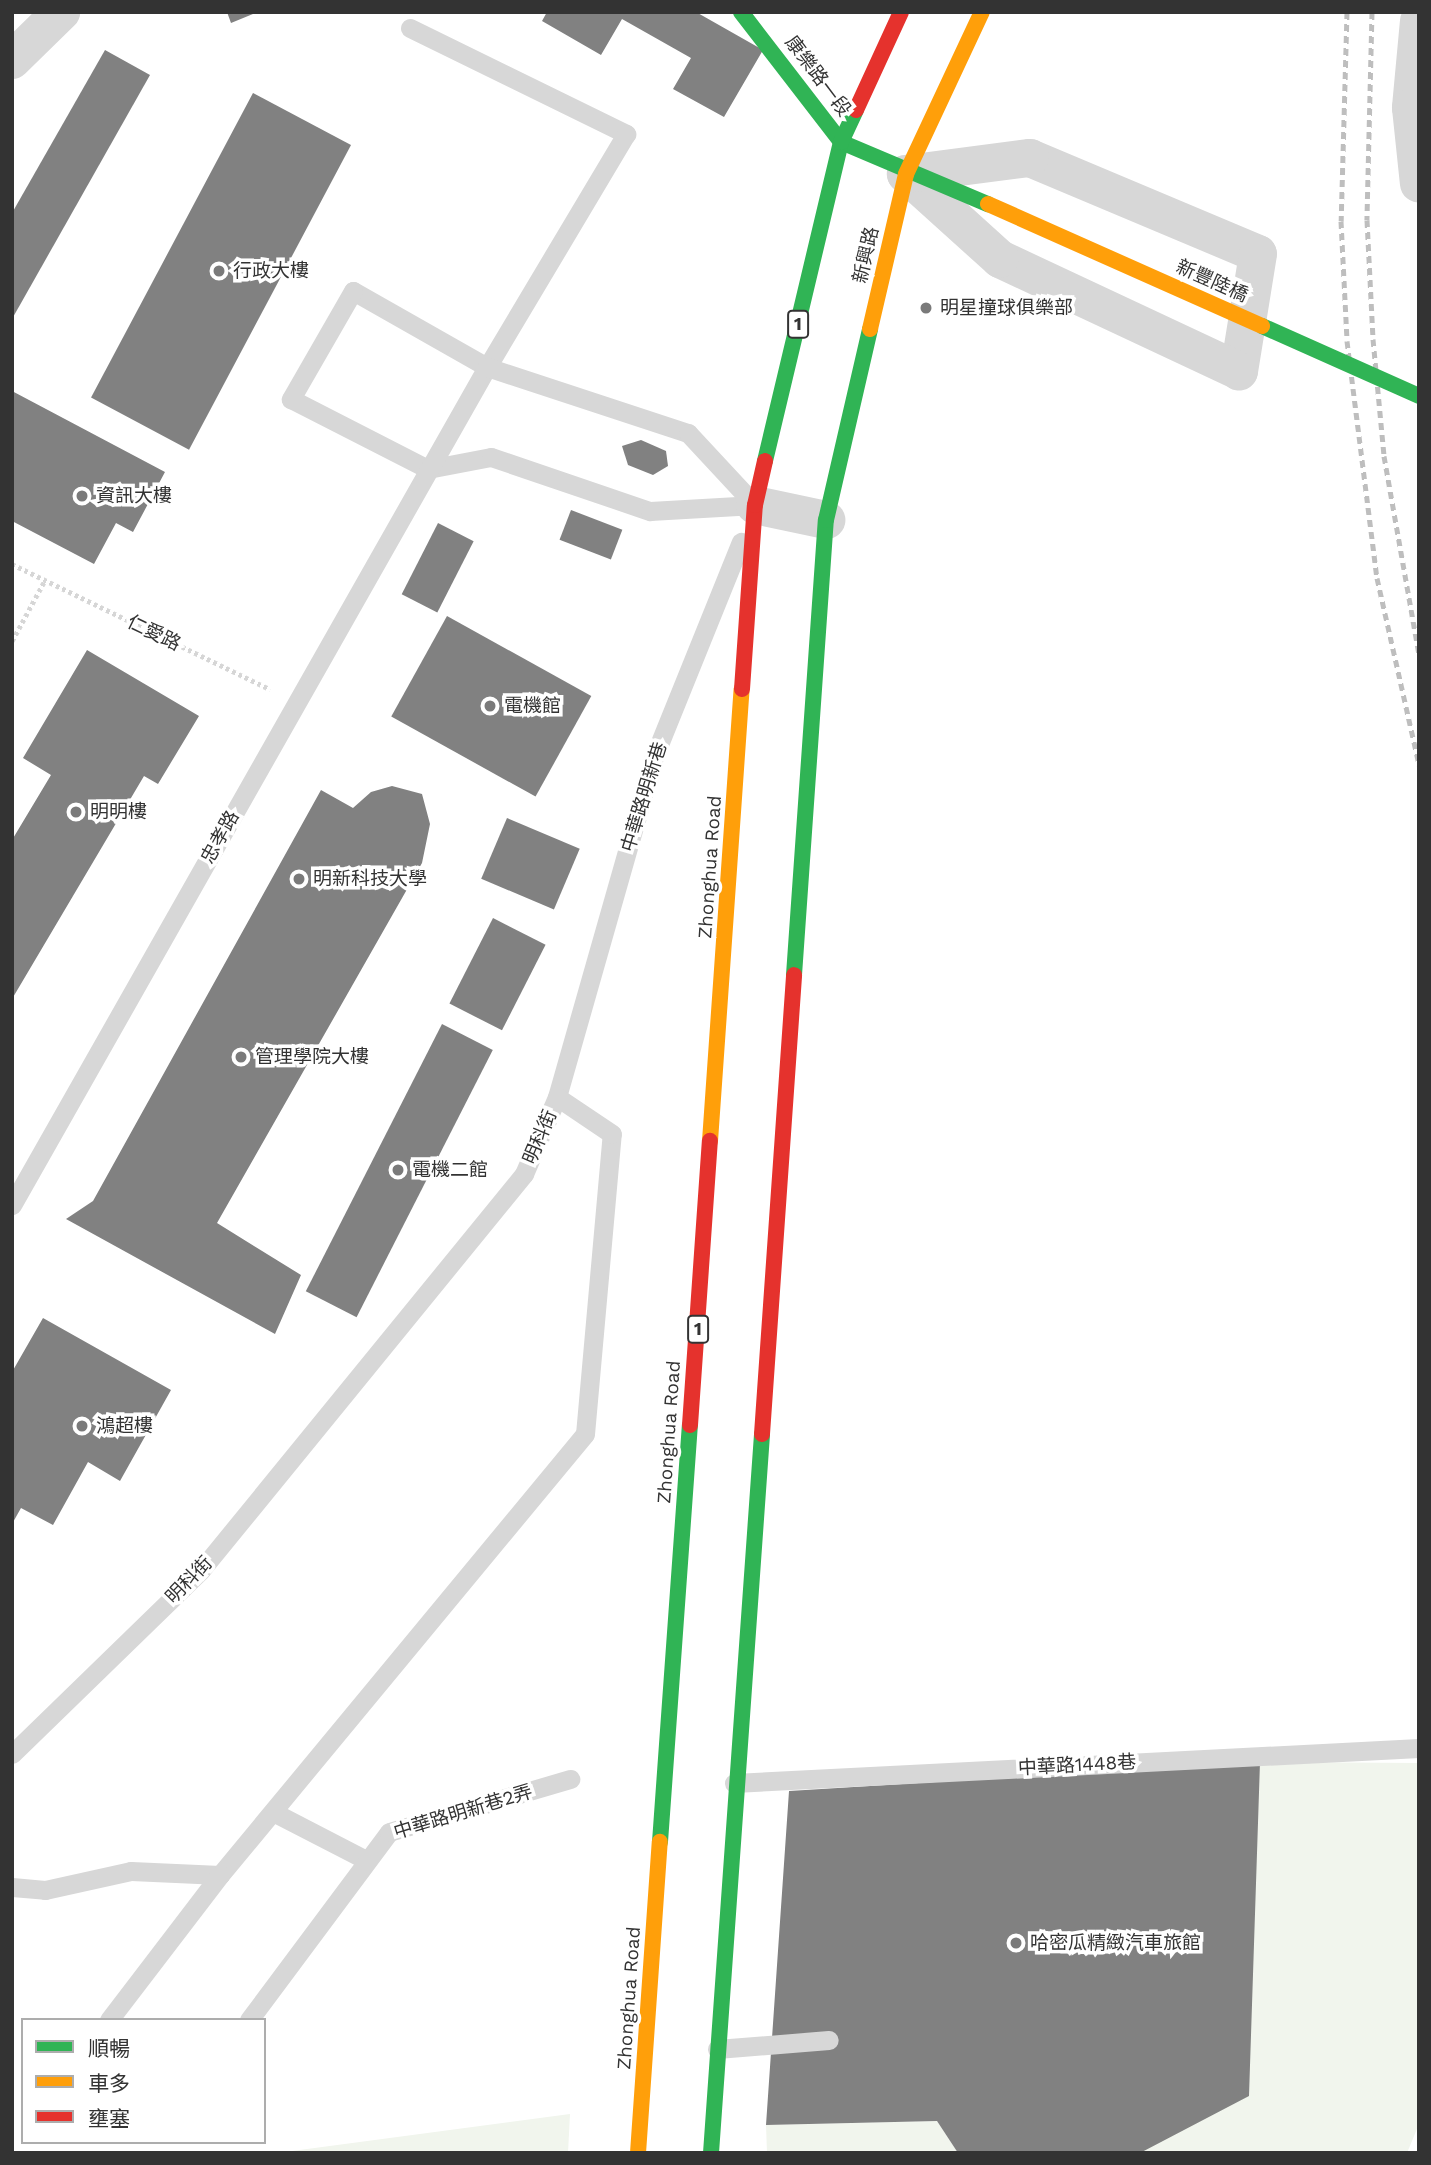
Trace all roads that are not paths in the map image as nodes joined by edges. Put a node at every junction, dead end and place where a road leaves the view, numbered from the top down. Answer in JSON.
{"nodes":[{"id":1,"x":61,"y":12,"type":"edge"},
{"id":2,"x":741,"y":12,"type":"edge"},
{"id":3,"x":901,"y":12,"type":"edge"},
{"id":4,"x":982,"y":12,"type":"edge"},
{"id":5,"x":1419,"y":21,"type":"edge"},
{"id":6,"x":410,"y":28,"type":"dead end"},
{"id":7,"x":12,"y":60,"type":"edge"},
{"id":8,"x":841,"y":142,"type":"junction"},
{"id":9,"x":906,"y":174,"type":"junction"},
{"id":10,"x":1419,"y":184,"type":"edge"},
{"id":11,"x":988,"y":204,"type":"joint"},
{"id":12,"x":487,"y":367,"type":"junction"},
{"id":13,"x":1419,"y":396,"type":"edge"},
{"id":14,"x":428,"y":469,"type":"junction"},
{"id":15,"x":755,"y":505,"type":"junction"},
{"id":16,"x":826,"y":520,"type":"junction"},
{"id":17,"x":557,"y":1097,"type":"junction"},
{"id":18,"x":12,"y":1205,"type":"edge"},
{"id":19,"x":1419,"y":1748,"type":"edge"},
{"id":20,"x":12,"y":1755,"type":"edge"},
{"id":21,"x":570,"y":1779,"type":"dead end"},
{"id":22,"x":734,"y":1783,"type":"junction"},
{"id":23,"x":275,"y":1813,"type":"junction"},
{"id":24,"x":364,"y":1859,"type":"junction"},
{"id":25,"x":220,"y":1875,"type":"junction"},
{"id":26,"x":12,"y":1887,"type":"edge"},
{"id":27,"x":111,"y":2018,"type":"edge"},
{"id":28,"x":250,"y":2018,"type":"edge"},
{"id":29,"x":829,"y":2040,"type":"dead end"},
{"id":30,"x":717,"y":2049,"type":"junction"},
{"id":31,"x":638,"y":2153,"type":"edge"},
{"id":32,"x":711,"y":2153,"type":"edge"}],
"edges":[{"from":1,"to":7,"type":"street"},
{"from":2,"to":8,"type":"main road","name":"康樂路一段"},
{"from":3,"to":8,"type":"main road","number":"1"},
{"from":4,"to":9,"type":"main road","name":"新興路"},
{"from":5,"to":10,"type":"street"},
{"from":6,"to":12,"type":"lane","name":"忠孝路"},
{"from":8,"to":9,"type":"main road","name":"康樂路一段"},
{"from":8,"to":15,"type":"main road","number":"1"},
{"from":9,"to":9,"type":"street"},
{"from":9,"to":11,"type":"main road","name":"康樂路一段"},
{"from":9,"to":16,"type":"main road","name":"新興路"},
{"from":11,"to":13,"type":"main road","name":"新豐陸橋","bridge":true},
{"from":12,"to":14,"type":"lane","name":"忠孝路"},
{"from":12,"to":14,"type":"lane"},
{"from":12,"to":15,"type":"lane"},
{"from":14,"to":15,"type":"lane"},
{"from":14,"to":18,"type":"lane","name":"忠孝路"},
{"from":15,"to":16,"type":"street"},
{"from":15,"to":17,"type":"lane","name":"中華路明新巷"},
{"from":15,"to":31,"type":"main road","name":"Zhonghua Road","number":"1"},
{"from":16,"to":22,"type":"main road"},
{"from":17,"to":20,"type":"lane","name":"明科街"},
{"from":17,"to":23,"type":"lane","name":"明科街"},
{"from":19,"to":22,"type":"lane","name":"中華路1448巷"},
{"from":21,"to":24,"type":"lane","name":"中華路明新巷2弄"},
{"from":22,"to":30,"type":"main road"},
{"from":23,"to":24,"type":"lane"},
{"from":23,"to":25,"type":"lane"},
{"from":24,"to":28,"type":"lane","name":"中華路明新巷2弄"},
{"from":25,"to":26,"type":"lane"},
{"from":25,"to":27,"type":"lane"},
{"from":29,"to":30,"type":"lane"},
{"from":30,"to":32,"type":"main road"}]}
